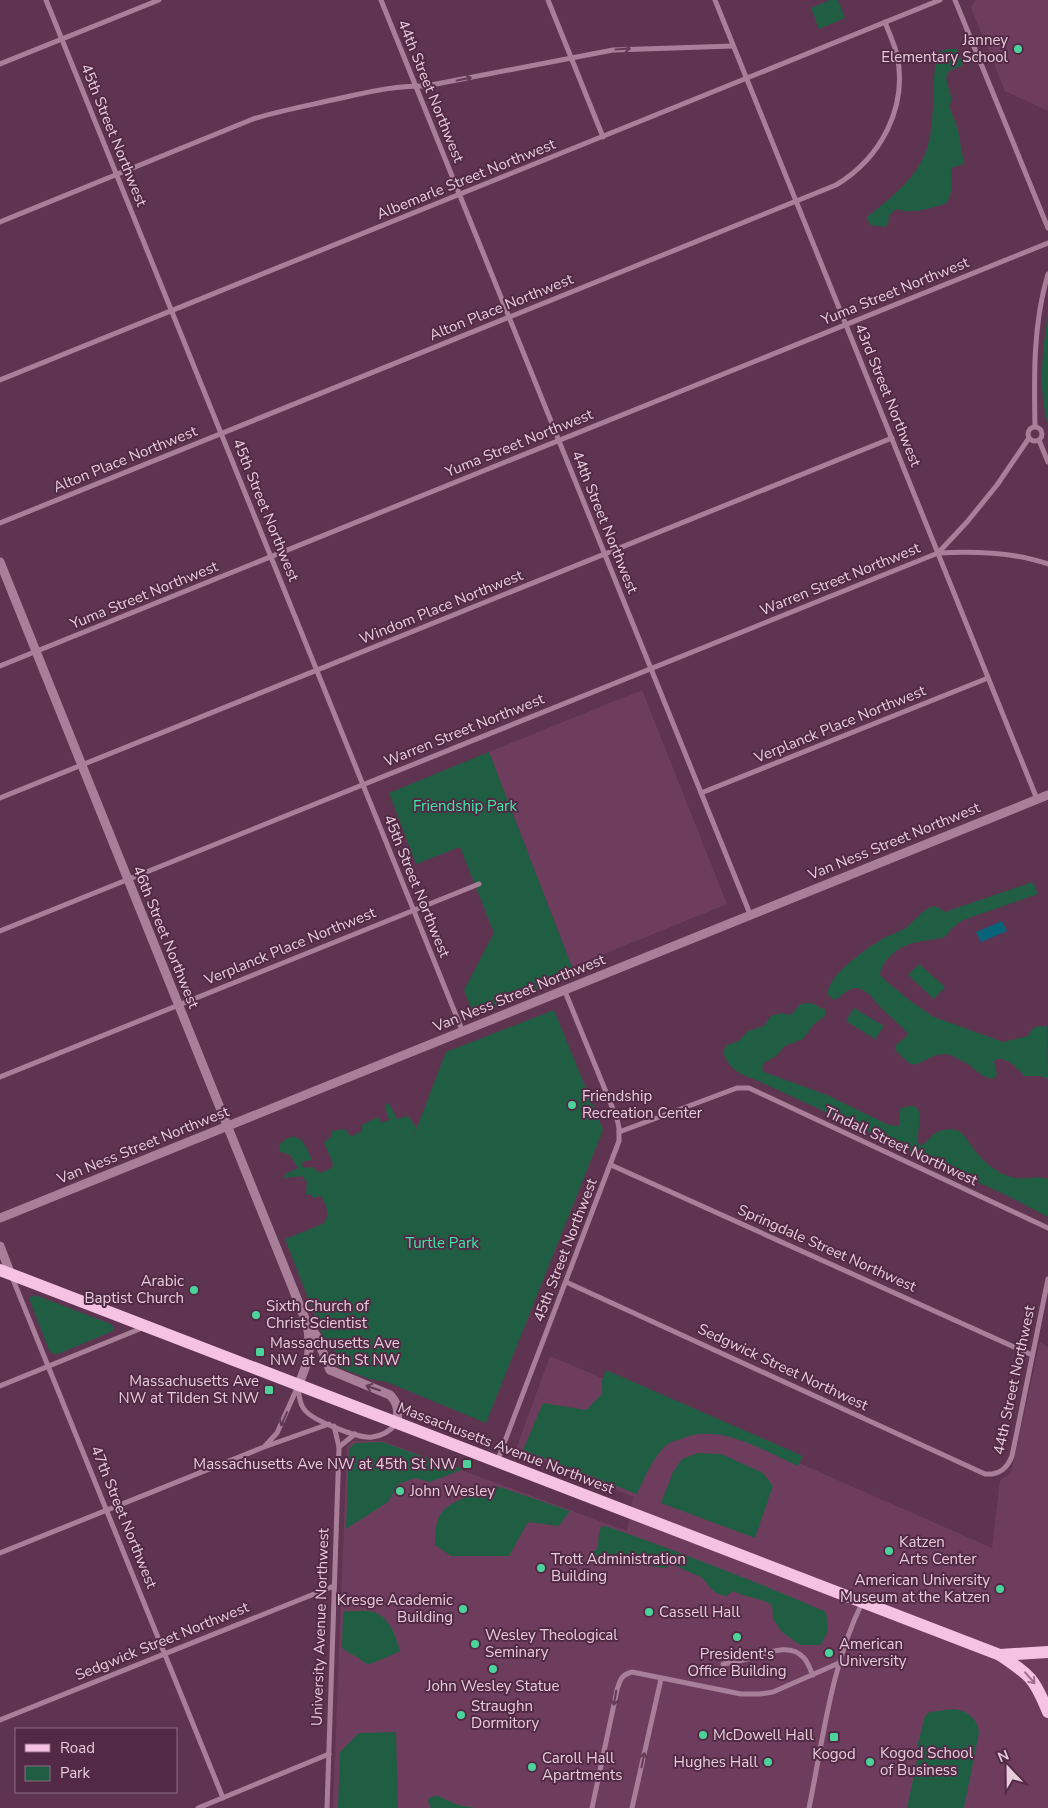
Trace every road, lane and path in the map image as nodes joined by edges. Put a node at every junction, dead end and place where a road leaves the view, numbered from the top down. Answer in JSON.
{"nodes":[{"id":1,"x":46,"y":0,"type":"edge"},
{"id":2,"x":159,"y":0,"type":"edge"},
{"id":3,"x":381,"y":0,"type":"edge"},
{"id":4,"x":548,"y":0,"type":"edge"},
{"id":5,"x":715,"y":0,"type":"edge"},
{"id":6,"x":940,"y":0,"type":"edge"},
{"id":7,"x":956,"y":0,"type":"edge"},
{"id":8,"x":885,"y":22,"type":"junction"},
{"id":9,"x":62,"y":39,"type":"junction"},
{"id":10,"x":733,"y":46,"type":"junction"},
{"id":11,"x":571,"y":58,"type":"junction"},
{"id":12,"x":0,"y":64,"type":"edge"},
{"id":13,"x":747,"y":78,"type":"junction"},
{"id":14,"x":416,"y":86,"type":"junction"},
{"id":15,"x":603,"y":137,"type":"junction"},
{"id":16,"x":116,"y":175,"type":"junction"},
{"id":17,"x":459,"y":195,"type":"junction"},
{"id":18,"x":797,"y":202,"type":"junction"},
{"id":19,"x":0,"y":222,"type":"edge"},
{"id":20,"x":1048,"y":228,"type":"edge"},
{"id":21,"x":1048,"y":243,"type":"edge"},
{"id":22,"x":1048,"y":274,"type":"edge"},
{"id":23,"x":171,"y":312,"type":"junction"},
{"id":24,"x":509,"y":318,"type":"junction"},
{"id":25,"x":846,"y":325,"type":"junction"},
{"id":26,"x":0,"y":380,"type":"edge"},
{"id":27,"x":1035,"y":427,"type":"junction"},
{"id":28,"x":221,"y":433,"type":"junction"},
{"id":29,"x":892,"y":438,"type":"junction"},
{"id":30,"x":1029,"y":438,"type":"junction"},
{"id":31,"x":1039,"y":440,"type":"junction"},
{"id":32,"x":558,"y":441,"type":"junction"},
{"id":33,"x":1048,"y":462,"type":"edge"},
{"id":34,"x":0,"y":523,"type":"edge"},
{"id":35,"x":938,"y":553,"type":"junction"},
{"id":36,"x":605,"y":554,"type":"junction"},
{"id":37,"x":271,"y":557,"type":"junction"},
{"id":38,"x":0,"y":562,"type":"edge"},
{"id":39,"x":1048,"y":564,"type":"edge"},
{"id":40,"x":36,"y":652,"type":"junction"},
{"id":41,"x":0,"y":666,"type":"edge"},
{"id":42,"x":651,"y":668,"type":"junction"},
{"id":43,"x":316,"y":671,"type":"junction"},
{"id":44,"x":988,"y":678,"type":"junction"},
{"id":45,"x":82,"y":766,"type":"junction"},
{"id":46,"x":362,"y":784,"type":"junction"},
{"id":47,"x":701,"y":793,"type":"junction"},
{"id":48,"x":1048,"y":795,"type":"edge"},
{"id":49,"x":0,"y":798,"type":"edge"},
{"id":50,"x":1038,"y":799,"type":"junction"},
{"id":51,"x":128,"y":880,"type":"junction"},
{"id":52,"x":479,"y":884,"type":"dead end"},
{"id":53,"x":413,"y":910,"type":"junction"},
{"id":54,"x":750,"y":914,"type":"junction"},
{"id":55,"x":0,"y":931,"type":"edge"},
{"id":56,"x":564,"y":990,"type":"junction"},
{"id":57,"x":179,"y":1004,"type":"junction"},
{"id":58,"x":462,"y":1030,"type":"junction"},
{"id":59,"x":0,"y":1077,"type":"edge"},
{"id":60,"x":227,"y":1126,"type":"junction"},
{"id":61,"x":620,"y":1132,"type":"junction"},
{"id":62,"x":611,"y":1165,"type":"junction"},
{"id":63,"x":0,"y":1218,"type":"edge"},
{"id":64,"x":1048,"y":1228,"type":"edge"},
{"id":65,"x":0,"y":1246,"type":"edge"},
{"id":66,"x":6,"y":1272,"type":"edge"},
{"id":67,"x":1048,"y":1279,"type":"edge"},
{"id":68,"x":566,"y":1282,"type":"junction"},
{"id":69,"x":306,"y":1321,"type":"junction"},
{"id":70,"x":145,"y":1326,"type":"junction"},
{"id":71,"x":1032,"y":1355,"type":"junction"},
{"id":72,"x":48,"y":1366,"type":"junction"},
{"id":73,"x":0,"y":1386,"type":"edge"},
{"id":74,"x":298,"y":1386,"type":"junction"},
{"id":75,"x":397,"y":1423,"type":"junction"},
{"id":76,"x":331,"y":1425,"type":"junction"},
{"id":77,"x":355,"y":1434,"type":"junction"},
{"id":78,"x":264,"y":1447,"type":"junction"},
{"id":79,"x":339,"y":1447,"type":"junction"},
{"id":80,"x":497,"y":1462,"type":"junction"},
{"id":81,"x":989,"y":1474,"type":"joint"},
{"id":82,"x":107,"y":1510,"type":"junction"},
{"id":83,"x":0,"y":1553,"type":"edge"},
{"id":84,"x":334,"y":1586,"type":"junction"},
{"id":85,"x":862,"y":1603,"type":"junction"},
{"id":86,"x":1048,"y":1652,"type":"edge"},
{"id":87,"x":165,"y":1654,"type":"junction"},
{"id":88,"x":1000,"y":1655,"type":"junction"},
{"id":89,"x":839,"y":1663,"type":"junction"},
{"id":90,"x":724,"y":1664,"type":"dead end"},
{"id":91,"x":813,"y":1675,"type":"junction"},
{"id":92,"x":661,"y":1679,"type":"junction"},
{"id":93,"x":1048,"y":1712,"type":"edge"},
{"id":94,"x":0,"y":1720,"type":"edge"},
{"id":95,"x":329,"y":1754,"type":"junction"},
{"id":96,"x":223,"y":1798,"type":"junction"},
{"id":97,"x":198,"y":1808,"type":"edge"},
{"id":98,"x":327,"y":1808,"type":"edge"},
{"id":99,"x":592,"y":1808,"type":"edge"},
{"id":100,"x":632,"y":1808,"type":"edge"},
{"id":101,"x":809,"y":1808,"type":"edge"}],
"edges":[{"from":1,"to":9,"type":"street","name":"45th Street Northwest"},
{"from":2,"to":9,"type":"street"},
{"from":3,"to":14,"type":"street","name":"44th Street Northwest"},
{"from":4,"to":11,"type":"street"},
{"from":5,"to":10,"type":"street","name":"43rd Street Northwest"},
{"from":6,"to":8,"type":"street","name":"Albemarle Street Northwest"},
{"from":7,"to":20,"type":"street"},
{"from":8,"to":13,"type":"street","name":"Albemarle Street Northwest"},
{"from":8,"to":18,"type":"street","name":"Alton Place Northwest"},
{"from":9,"to":12,"type":"street"},
{"from":9,"to":16,"type":"street","name":"45th Street Northwest"},
{"from":11,"to":10,"type":"street","one_way":true},
{"from":10,"to":13,"type":"street","name":"43rd Street Northwest"},
{"from":14,"to":11,"type":"street","one_way":true},
{"from":11,"to":15,"type":"street"},
{"from":13,"to":15,"type":"street","name":"Albemarle Street Northwest"},
{"from":13,"to":18,"type":"street","name":"43rd Street Northwest"},
{"from":14,"to":16,"type":"street"},
{"from":14,"to":17,"type":"street","name":"44th Street Northwest"},
{"from":15,"to":17,"type":"street","name":"Albemarle Street Northwest"},
{"from":16,"to":19,"type":"street"},
{"from":16,"to":23,"type":"street","name":"45th Street Northwest"},
{"from":17,"to":23,"type":"street","name":"Albemarle Street Northwest"},
{"from":17,"to":24,"type":"street","name":"44th Street Northwest"},
{"from":18,"to":24,"type":"street","name":"Alton Place Northwest"},
{"from":18,"to":25,"type":"street","name":"43rd Street Northwest"},
{"from":21,"to":25,"type":"street","name":"Yuma Street Northwest"},
{"from":22,"to":27,"type":"street"},
{"from":23,"to":26,"type":"street","name":"Albemarle Street Northwest"},
{"from":23,"to":28,"type":"street","name":"45th Street Northwest"},
{"from":24,"to":28,"type":"street","name":"Alton Place Northwest"},
{"from":24,"to":32,"type":"street","name":"44th Street Northwest"},
{"from":25,"to":29,"type":"street","name":"43rd Street Northwest"},
{"from":25,"to":32,"type":"street","name":"Yuma Street Northwest"},
{"from":27,"to":30,"type":"street"},
{"from":27,"to":31,"type":"street"},
{"from":28,"to":34,"type":"street","name":"Alton Place Northwest"},
{"from":28,"to":37,"type":"street","name":"45th Street Northwest"},
{"from":29,"to":35,"type":"street","name":"43rd Street Northwest"},
{"from":29,"to":36,"type":"street","name":"Windom Place Northwest"},
{"from":30,"to":31,"type":"street"},
{"from":30,"to":35,"type":"street","name":"Warren Street Northwest"},
{"from":31,"to":33,"type":"street"},
{"from":32,"to":36,"type":"street","name":"44th Street Northwest"},
{"from":32,"to":37,"type":"street","name":"Yuma Street Northwest"},
{"from":35,"to":39,"type":"street","name":"Warren Street Northwest"},
{"from":35,"to":42,"type":"street","name":"Warren Street Northwest"},
{"from":35,"to":44,"type":"street","name":"43rd Street Northwest"},
{"from":36,"to":42,"type":"street","name":"44th Street Northwest"},
{"from":36,"to":43,"type":"street","name":"Windom Place Northwest"},
{"from":37,"to":40,"type":"street","name":"Yuma Street Northwest"},
{"from":37,"to":43,"type":"street","name":"45th Street Northwest"},
{"from":38,"to":40,"type":"street","name":"46th Street Northwest"},
{"from":40,"to":41,"type":"street","name":"Yuma Street Northwest"},
{"from":40,"to":45,"type":"street","name":"46th Street Northwest"},
{"from":42,"to":46,"type":"street","name":"Warren Street Northwest"},
{"from":42,"to":47,"type":"street","name":"44th Street Northwest"},
{"from":43,"to":45,"type":"street","name":"Windom Place Northwest"},
{"from":43,"to":46,"type":"street","name":"45th Street Northwest"},
{"from":44,"to":47,"type":"street","name":"Verplanck Place Northwest"},
{"from":44,"to":50,"type":"street","name":"43rd Street Northwest"},
{"from":45,"to":49,"type":"street","name":"Windom Place Northwest"},
{"from":45,"to":51,"type":"street","name":"46th Street Northwest"},
{"from":46,"to":51,"type":"street","name":"Warren Street Northwest"},
{"from":46,"to":53,"type":"street","name":"45th Street Northwest"},
{"from":47,"to":54,"type":"street","name":"44th Street Northwest"},
{"from":48,"to":50,"type":"street","name":"Van Ness Street Northwest"},
{"from":50,"to":54,"type":"street","name":"Van Ness Street Northwest"},
{"from":51,"to":55,"type":"street","name":"Warren Street Northwest"},
{"from":51,"to":57,"type":"street","name":"46th Street Northwest"},
{"from":52,"to":53,"type":"street","name":"Verplanck Place Northwest"},
{"from":53,"to":57,"type":"street","name":"Verplanck Place Northwest"},
{"from":53,"to":58,"type":"street","name":"45th Street Northwest"},
{"from":54,"to":56,"type":"street","name":"Van Ness Street Northwest"},
{"from":56,"to":58,"type":"street","name":"Van Ness Street Northwest"},
{"from":56,"to":61,"type":"street"},
{"from":57,"to":59,"type":"street","name":"Verplanck Place Northwest"},
{"from":57,"to":60,"type":"street","name":"46th Street Northwest"},
{"from":58,"to":60,"type":"street","name":"Van Ness Street Northwest"},
{"from":60,"to":63,"type":"street","name":"Van Ness Street Northwest"},
{"from":60,"to":69,"type":"street","name":"46th Street Northwest"},
{"from":61,"to":62,"type":"street","name":"45th Street Northwest"},
{"from":61,"to":64,"type":"street","name":"Tindall Street Northwest"},
{"from":62,"to":68,"type":"street","name":"45th Street Northwest"},
{"from":62,"to":71,"type":"street","name":"Springdale Street Northwest"},
{"from":65,"to":66,"type":"street","name":"47th Street Northwest"},
{"from":66,"to":70,"type":"main road","name":"Massachusetts Avenue Northwest"},
{"from":66,"to":72,"type":"street","name":"47th Street Northwest"},
{"from":67,"to":71,"type":"street","name":"44th Street Northwest"},
{"from":68,"to":80,"type":"street","name":"45th Street Northwest"},
{"from":68,"to":81,"type":"street","name":"Sedgwick Street Northwest"},
{"from":69,"to":74,"type":"street"},
{"from":75,"to":69,"type":"street","one_way":true},
{"from":70,"to":72,"type":"street"},
{"from":70,"to":74,"type":"main road","name":"Massachusetts Avenue Northwest"},
{"from":71,"to":81,"type":"street","name":"44th Street Northwest"},
{"from":72,"to":73,"type":"street"},
{"from":72,"to":82,"type":"street","name":"47th Street Northwest"},
{"from":74,"to":75,"type":"main road","name":"Massachusetts Avenue Northwest"},
{"from":74,"to":76,"type":"street"},
{"from":74,"to":78,"type":"street","one_way":true},
{"from":75,"to":77,"type":"street"},
{"from":75,"to":80,"type":"main road","name":"Massachusetts Avenue Northwest"},
{"from":76,"to":77,"type":"street"},
{"from":76,"to":78,"type":"street"},
{"from":76,"to":79,"type":"street","name":"University Avenue Northwest"},
{"from":77,"to":79,"type":"street"},
{"from":78,"to":82,"type":"street"},
{"from":79,"to":84,"type":"street","name":"University Avenue Northwest"},
{"from":80,"to":85,"type":"main road","name":"Massachusetts Avenue Northwest"},
{"from":82,"to":83,"type":"street"},
{"from":82,"to":87,"type":"street","name":"47th Street Northwest"},
{"from":84,"to":87,"type":"street","name":"Sedgwick Street Northwest"},
{"from":84,"to":95,"type":"street","name":"University Avenue Northwest"},
{"from":85,"to":88,"type":"main road","name":"Massachusetts Avenue Northwest"},
{"from":85,"to":89,"type":"street"},
{"from":86,"to":88,"type":"main road","name":"Massachusetts Avenue Northwest"},
{"from":87,"to":94,"type":"street","name":"Sedgwick Street Northwest"},
{"from":87,"to":96,"type":"street","name":"47th Street Northwest"},
{"from":88,"to":93,"type":"main road","name":"Massachusetts Avenue Northwest","one_way":true},
{"from":89,"to":91,"type":"street"},
{"from":89,"to":101,"type":"street"},
{"from":90,"to":91,"type":"street"},
{"from":91,"to":92,"type":"street"},
{"from":92,"to":99,"type":"street","one_way":true},
{"from":100,"to":92,"type":"street","one_way":true},
{"from":95,"to":96,"type":"street"},
{"from":95,"to":98,"type":"street","name":"University Avenue Northwest"},
{"from":96,"to":97,"type":"street"}]}
